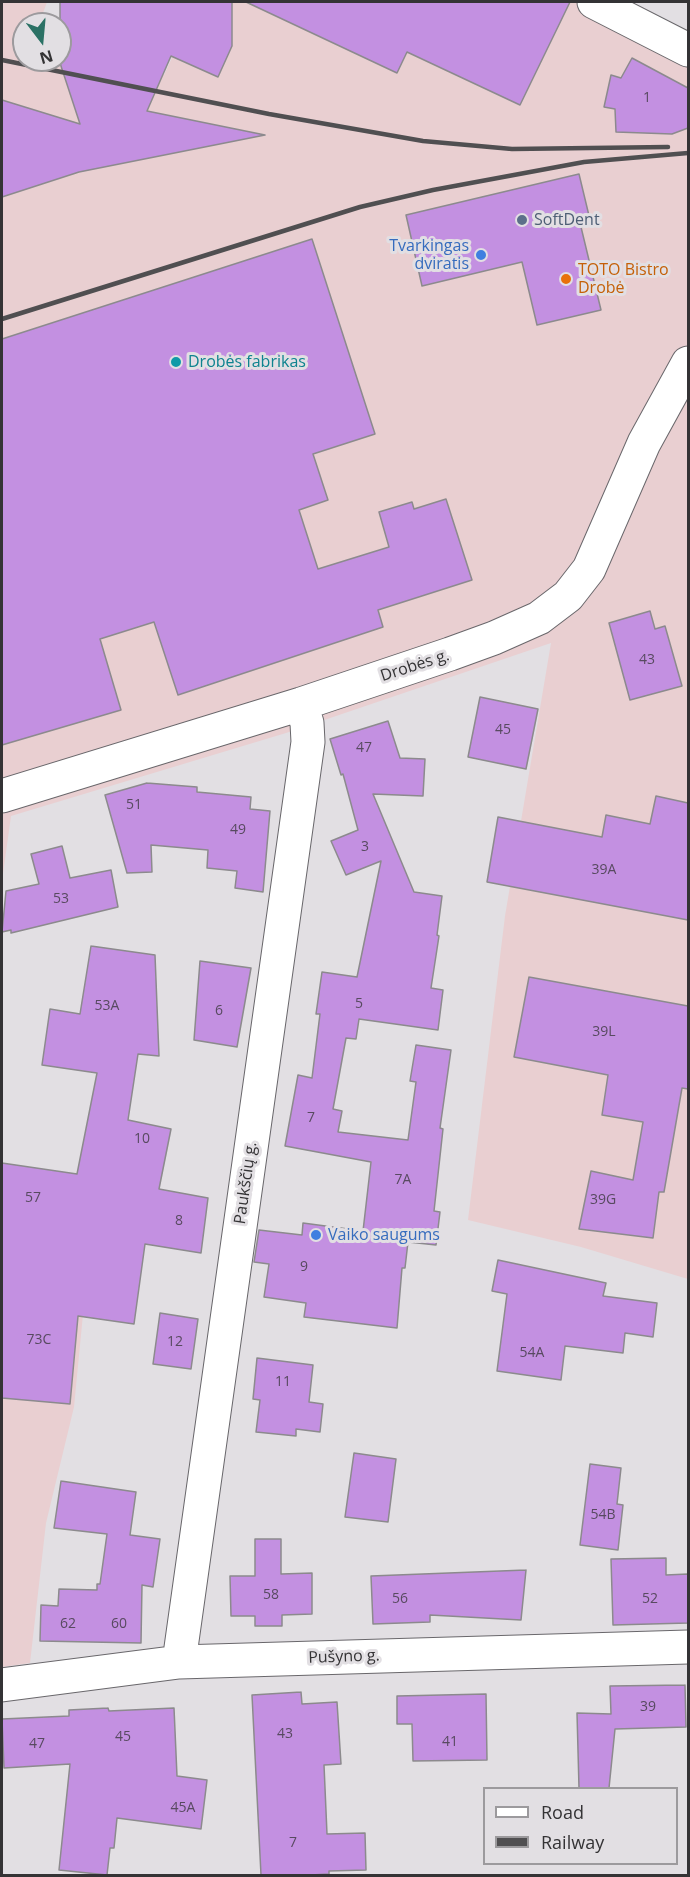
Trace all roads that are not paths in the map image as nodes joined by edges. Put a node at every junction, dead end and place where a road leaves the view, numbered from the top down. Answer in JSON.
{"nodes":[{"id":1,"x":594,"y":2,"type":"edge"},
{"id":2,"x":688,"y":50,"type":"edge"},
{"id":3,"x":688,"y":363,"type":"edge"},
{"id":4,"x":301,"y":704,"type":"junction"},
{"id":5,"x":2,"y":796,"type":"edge"},
{"id":6,"x":688,"y":1647,"type":"edge"},
{"id":7,"x":179,"y":1662,"type":"junction"},
{"id":8,"x":2,"y":1685,"type":"edge"}],
"edges":[{"from":1,"to":2,"type":"street"},
{"from":3,"to":4,"type":"street","name":"Drobės g."},
{"from":4,"to":5,"type":"street","name":"Drobės g."},
{"from":4,"to":7,"type":"street","name":"Paukščių g."},
{"from":6,"to":7,"type":"street","name":"Pušyno g."},
{"from":7,"to":8,"type":"street","name":"Pušyno g."}]}
